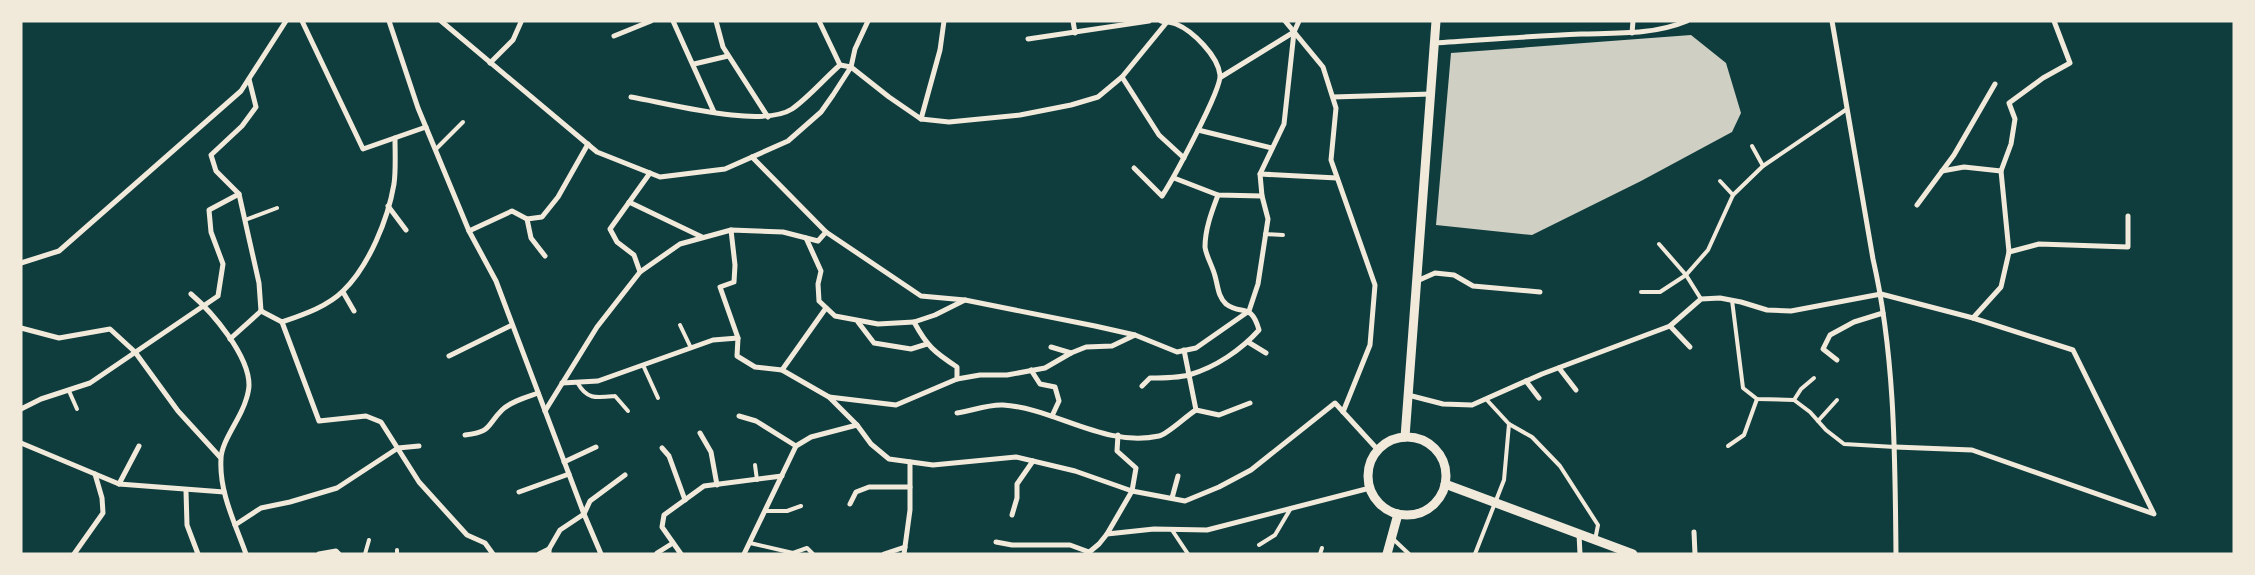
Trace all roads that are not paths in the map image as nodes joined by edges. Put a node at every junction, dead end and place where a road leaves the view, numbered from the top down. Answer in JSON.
{"nodes":[{"id":1,"x":286,"y":21,"type":"edge"},
{"id":2,"x":302,"y":21,"type":"edge"},
{"id":3,"x":389,"y":21,"type":"edge"},
{"id":4,"x":441,"y":21,"type":"edge"},
{"id":5,"x":651,"y":21,"type":"edge"},
{"id":6,"x":673,"y":21,"type":"edge"},
{"id":7,"x":716,"y":21,"type":"edge"},
{"id":8,"x":819,"y":21,"type":"edge"},
{"id":9,"x":868,"y":21,"type":"edge"},
{"id":10,"x":944,"y":21,"type":"edge"},
{"id":11,"x":1073,"y":21,"type":"edge"},
{"id":12,"x":1149,"y":21,"type":"edge"},
{"id":13,"x":1285,"y":21,"type":"edge"},
{"id":14,"x":1299,"y":21,"type":"edge"},
{"id":15,"x":1436,"y":21,"type":"edge"},
{"id":16,"x":1633,"y":21,"type":"edge"},
{"id":17,"x":1687,"y":21,"type":"edge"},
{"id":18,"x":1832,"y":21,"type":"edge"},
{"id":19,"x":2054,"y":21,"type":"edge"},
{"id":20,"x":521,"y":22,"type":"edge"},
{"id":21,"x":1164,"y":22,"type":"edge"},
{"id":22,"x":1294,"y":32,"type":"junction"},
{"id":23,"x":1075,"y":33,"type":"junction"},
{"id":24,"x":1632,"y":33,"type":"junction"},
{"id":25,"x":614,"y":36,"type":"dead end"},
{"id":26,"x":1028,"y":39,"type":"dead end"},
{"id":27,"x":1434,"y":43,"type":"junction"},
{"id":28,"x":728,"y":56,"type":"junction"},
{"id":29,"x":490,"y":63,"type":"junction"},
{"id":30,"x":694,"y":64,"type":"junction"},
{"id":31,"x":840,"y":65,"type":"junction"},
{"id":32,"x":851,"y":67,"type":"junction"},
{"id":33,"x":1122,"y":76,"type":"junction"},
{"id":34,"x":1221,"y":77,"type":"junction"},
{"id":35,"x":249,"y":79,"type":"junction"},
{"id":36,"x":1995,"y":84,"type":"dead end"},
{"id":37,"x":1431,"y":94,"type":"junction"},
{"id":38,"x":631,"y":97,"type":"dead end"},
{"id":39,"x":1333,"y":97,"type":"junction"},
{"id":40,"x":1847,"y":109,"type":"junction"},
{"id":41,"x":714,"y":112,"type":"junction"},
{"id":42,"x":768,"y":117,"type":"junction"},
{"id":43,"x":921,"y":118,"type":"junction"},
{"id":44,"x":463,"y":122,"type":"dead end"},
{"id":45,"x":426,"y":127,"type":"junction"},
{"id":46,"x":1198,"y":130,"type":"junction"},
{"id":47,"x":395,"y":138,"type":"junction"},
{"id":48,"x":588,"y":144,"type":"junction"},
{"id":49,"x":1752,"y":146,"type":"dead end"},
{"id":50,"x":1272,"y":148,"type":"junction"},
{"id":51,"x":436,"y":149,"type":"junction"},
{"id":52,"x":752,"y":157,"type":"junction"},
{"id":53,"x":1184,"y":158,"type":"junction"},
{"id":54,"x":1763,"y":166,"type":"junction"},
{"id":55,"x":1134,"y":168,"type":"dead end"},
{"id":56,"x":1942,"y":171,"type":"junction"},
{"id":57,"x":2001,"y":171,"type":"junction"},
{"id":58,"x":650,"y":173,"type":"junction"},
{"id":59,"x":1260,"y":174,"type":"junction"},
{"id":60,"x":1174,"y":178,"type":"junction"},
{"id":61,"x":1337,"y":178,"type":"junction"},
{"id":62,"x":1720,"y":182,"type":"dead end"},
{"id":63,"x":239,"y":194,"type":"junction"},
{"id":64,"x":1218,"y":195,"type":"junction"},
{"id":65,"x":1262,"y":196,"type":"junction"},
{"id":66,"x":1733,"y":196,"type":"junction"},
{"id":67,"x":629,"y":202,"type":"junction"},
{"id":68,"x":1917,"y":205,"type":"dead end"},
{"id":69,"x":388,"y":206,"type":"junction"},
{"id":70,"x":277,"y":208,"type":"dead end"},
{"id":71,"x":2128,"y":216,"type":"dead end"},
{"id":72,"x":527,"y":219,"type":"junction"},
{"id":73,"x":245,"y":220,"type":"junction"},
{"id":74,"x":406,"y":230,"type":"dead end"},
{"id":75,"x":469,"y":230,"type":"junction"},
{"id":76,"x":731,"y":230,"type":"junction"},
{"id":77,"x":826,"y":232,"type":"junction"},
{"id":78,"x":1265,"y":234,"type":"junction"},
{"id":79,"x":1283,"y":235,"type":"dead end"},
{"id":80,"x":703,"y":238,"type":"junction"},
{"id":81,"x":806,"y":238,"type":"junction"},
{"id":82,"x":1659,"y":244,"type":"dead end"},
{"id":83,"x":2009,"y":252,"type":"junction"},
{"id":84,"x":545,"y":256,"type":"dead end"},
{"id":85,"x":21,"y":264,"type":"edge"},
{"id":86,"x":640,"y":272,"type":"junction"},
{"id":87,"x":1686,"y":275,"type":"junction"},
{"id":88,"x":1417,"y":281,"type":"junction"},
{"id":89,"x":343,"y":292,"type":"junction"},
{"id":90,"x":1540,"y":292,"type":"dead end"},
{"id":91,"x":1641,"y":292,"type":"dead end"},
{"id":92,"x":191,"y":294,"type":"dead end"},
{"id":93,"x":1881,"y":294,"type":"junction"},
{"id":94,"x":1701,"y":299,"type":"junction"},
{"id":95,"x":965,"y":300,"type":"junction"},
{"id":96,"x":1732,"y":300,"type":"junction"},
{"id":97,"x":204,"y":305,"type":"junction"},
{"id":98,"x":826,"y":308,"type":"junction"},
{"id":99,"x":261,"y":311,"type":"junction"},
{"id":100,"x":354,"y":311,"type":"dead end"},
{"id":101,"x":1249,"y":311,"type":"junction"},
{"id":102,"x":1883,"y":313,"type":"junction"},
{"id":103,"x":1973,"y":318,"type":"junction"},
{"id":104,"x":282,"y":322,"type":"junction"},
{"id":105,"x":858,"y":322,"type":"junction"},
{"id":106,"x":914,"y":322,"type":"junction"},
{"id":107,"x":512,"y":324,"type":"junction"},
{"id":108,"x":680,"y":324,"type":"dead end"},
{"id":109,"x":1670,"y":326,"type":"junction"},
{"id":110,"x":21,"y":328,"type":"edge"},
{"id":111,"x":1135,"y":335,"type":"junction"},
{"id":112,"x":738,"y":338,"type":"junction"},
{"id":113,"x":230,"y":339,"type":"junction"},
{"id":114,"x":1248,"y":342,"type":"junction"},
{"id":115,"x":927,"y":344,"type":"junction"},
{"id":116,"x":1051,"y":347,"type":"dead end"},
{"id":117,"x":1690,"y":347,"type":"dead end"},
{"id":118,"x":691,"y":348,"type":"junction"},
{"id":119,"x":1184,"y":350,"type":"junction"},
{"id":120,"x":135,"y":352,"type":"junction"},
{"id":121,"x":1071,"y":353,"type":"junction"},
{"id":122,"x":1266,"y":353,"type":"dead end"},
{"id":123,"x":449,"y":356,"type":"dead end"},
{"id":124,"x":1838,"y":360,"type":"dead end"},
{"id":125,"x":643,"y":365,"type":"junction"},
{"id":126,"x":1559,"y":368,"type":"junction"},
{"id":127,"x":782,"y":370,"type":"junction"},
{"id":128,"x":1031,"y":370,"type":"junction"},
{"id":129,"x":1189,"y":374,"type":"junction"},
{"id":130,"x":1814,"y":378,"type":"dead end"},
{"id":131,"x":957,"y":379,"type":"junction"},
{"id":132,"x":1526,"y":381,"type":"junction"},
{"id":133,"x":577,"y":382,"type":"junction"},
{"id":134,"x":562,"y":383,"type":"junction"},
{"id":135,"x":1142,"y":386,"type":"dead end"},
{"id":136,"x":69,"y":390,"type":"junction"},
{"id":137,"x":1576,"y":390,"type":"dead end"},
{"id":138,"x":538,"y":393,"type":"junction"},
{"id":139,"x":1408,"y":395,"type":"junction"},
{"id":140,"x":829,"y":397,"type":"junction"},
{"id":141,"x":658,"y":398,"type":"dead end"},
{"id":142,"x":1486,"y":398,"type":"junction"},
{"id":143,"x":1539,"y":398,"type":"dead end"},
{"id":144,"x":1757,"y":399,"type":"junction"},
{"id":145,"x":1794,"y":400,"type":"junction"},
{"id":146,"x":1837,"y":400,"type":"dead end"},
{"id":147,"x":1250,"y":403,"type":"dead end"},
{"id":148,"x":21,"y":409,"type":"edge"},
{"id":149,"x":77,"y":409,"type":"dead end"},
{"id":150,"x":1196,"y":410,"type":"junction"},
{"id":151,"x":545,"y":411,"type":"junction"},
{"id":152,"x":628,"y":411,"type":"dead end"},
{"id":153,"x":1343,"y":412,"type":"junction"},
{"id":154,"x":958,"y":413,"type":"dead end"},
{"id":155,"x":739,"y":416,"type":"dead end"},
{"id":156,"x":1052,"y":416,"type":"junction"},
{"id":157,"x":1818,"y":421,"type":"junction"},
{"id":158,"x":1509,"y":424,"type":"junction"},
{"id":159,"x":857,"y":425,"type":"junction"},
{"id":160,"x":700,"y":433,"type":"dead end"},
{"id":161,"x":465,"y":435,"type":"dead end"},
{"id":162,"x":1118,"y":436,"type":"junction"},
{"id":163,"x":1405,"y":437,"type":"junction"},
{"id":164,"x":21,"y":443,"type":"edge"},
{"id":165,"x":139,"y":446,"type":"dead end"},
{"id":166,"x":419,"y":446,"type":"dead end"},
{"id":167,"x":796,"y":446,"type":"junction"},
{"id":168,"x":1728,"y":446,"type":"dead end"},
{"id":169,"x":596,"y":447,"type":"dead end"},
{"id":170,"x":1895,"y":447,"type":"junction"},
{"id":171,"x":398,"y":448,"type":"junction"},
{"id":172,"x":662,"y":448,"type":"dead end"},
{"id":173,"x":1378,"y":450,"type":"junction"},
{"id":174,"x":220,"y":457,"type":"junction"},
{"id":175,"x":1033,"y":461,"type":"junction"},
{"id":176,"x":564,"y":462,"type":"junction"},
{"id":177,"x":910,"y":462,"type":"junction"},
{"id":178,"x":755,"y":465,"type":"dead end"},
{"id":179,"x":95,"y":474,"type":"junction"},
{"id":180,"x":569,"y":474,"type":"junction"},
{"id":181,"x":625,"y":475,"type":"dead end"},
{"id":182,"x":782,"y":476,"type":"junction"},
{"id":183,"x":1178,"y":476,"type":"dead end"},
{"id":184,"x":757,"y":480,"type":"junction"},
{"id":185,"x":118,"y":484,"type":"junction"},
{"id":186,"x":717,"y":484,"type":"junction"},
{"id":187,"x":1445,"y":484,"type":"junction"},
{"id":188,"x":910,"y":487,"type":"junction"},
{"id":189,"x":1370,"y":488,"type":"junction"},
{"id":190,"x":186,"y":491,"type":"junction"},
{"id":191,"x":1132,"y":491,"type":"junction"},
{"id":192,"x":224,"y":492,"type":"junction"},
{"id":193,"x":519,"y":492,"type":"dead end"},
{"id":194,"x":1172,"y":498,"type":"junction"},
{"id":195,"x":685,"y":500,"type":"junction"},
{"id":196,"x":1494,"y":502,"type":"junction"},
{"id":197,"x":850,"y":504,"type":"dead end"},
{"id":198,"x":801,"y":506,"type":"dead end"},
{"id":199,"x":1291,"y":507,"type":"junction"},
{"id":200,"x":765,"y":511,"type":"junction"},
{"id":201,"x":584,"y":514,"type":"junction"},
{"id":202,"x":1398,"y":514,"type":"junction"},
{"id":203,"x":1012,"y":515,"type":"dead end"},
{"id":204,"x":235,"y":524,"type":"junction"},
{"id":205,"x":1172,"y":530,"type":"junction"},
{"id":206,"x":1694,"y":532,"type":"dead end"},
{"id":207,"x":1108,"y":534,"type":"junction"},
{"id":208,"x":1579,"y":534,"type":"junction"},
{"id":209,"x":1392,"y":537,"type":"junction"},
{"id":210,"x":369,"y":540,"type":"dead end"},
{"id":211,"x":1595,"y":540,"type":"junction"},
{"id":212,"x":996,"y":542,"type":"dead end"},
{"id":213,"x":673,"y":543,"type":"junction"},
{"id":214,"x":750,"y":543,"type":"junction"},
{"id":215,"x":242,"y":544,"type":"junction"},
{"id":216,"x":1259,"y":545,"type":"dead end"},
{"id":217,"x":905,"y":547,"type":"junction"},
{"id":218,"x":1322,"y":548,"type":"dead end"},
{"id":219,"x":549,"y":552,"type":"edge"},
{"id":220,"x":657,"y":553,"type":"edge"},
{"id":221,"x":1088,"y":553,"type":"edge"},
{"id":222,"x":74,"y":554,"type":"edge"},
{"id":223,"x":198,"y":554,"type":"edge"},
{"id":224,"x":239,"y":554,"type":"edge"},
{"id":225,"x":246,"y":554,"type":"edge"},
{"id":226,"x":319,"y":554,"type":"edge"},
{"id":227,"x":339,"y":554,"type":"edge"},
{"id":228,"x":365,"y":554,"type":"edge"},
{"id":229,"x":492,"y":554,"type":"edge"},
{"id":230,"x":540,"y":554,"type":"edge"},
{"id":231,"x":601,"y":554,"type":"edge"},
{"id":232,"x":681,"y":554,"type":"edge"},
{"id":233,"x":744,"y":554,"type":"edge"},
{"id":234,"x":813,"y":554,"type":"edge"},
{"id":235,"x":884,"y":554,"type":"edge"},
{"id":236,"x":904,"y":554,"type":"edge"},
{"id":237,"x":1188,"y":554,"type":"edge"},
{"id":238,"x":1320,"y":554,"type":"edge"},
{"id":239,"x":1387,"y":554,"type":"edge"},
{"id":240,"x":1408,"y":554,"type":"edge"},
{"id":241,"x":1475,"y":554,"type":"edge"},
{"id":242,"x":1580,"y":554,"type":"edge"},
{"id":243,"x":1633,"y":554,"type":"edge"},
{"id":244,"x":1696,"y":554,"type":"edge"},
{"id":245,"x":1896,"y":554,"type":"edge"}],
"edges":[{"from":1,"to":35,"type":"street"},
{"from":2,"to":47,"type":"street"},
{"from":3,"to":45,"type":"street"},
{"from":4,"to":29,"type":"street"},
{"from":5,"to":25,"type":"street"},
{"from":6,"to":30,"type":"street"},
{"from":7,"to":28,"type":"street"},
{"from":8,"to":31,"type":"street"},
{"from":9,"to":32,"type":"street"},
{"from":10,"to":43,"type":"street"},
{"from":11,"to":23,"type":"street"},
{"from":12,"to":23,"type":"street"},
{"from":13,"to":22,"type":"street"},
{"from":14,"to":22,"type":"street"},
{"from":15,"to":27,"type":"street"},
{"from":16,"to":24,"type":"street"},
{"from":17,"to":24,"type":"street"},
{"from":18,"to":40,"type":"street"},
{"from":19,"to":57,"type":"street"},
{"from":20,"to":29,"type":"street"},
{"from":21,"to":33,"type":"street"},
{"from":21,"to":34,"type":"street"},
{"from":22,"to":34,"type":"street"},
{"from":22,"to":39,"type":"street"},
{"from":22,"to":50,"type":"street"},
{"from":23,"to":26,"type":"street"},
{"from":24,"to":27,"type":"street"},
{"from":27,"to":37,"type":"street"},
{"from":28,"to":30,"type":"street"},
{"from":28,"to":42,"type":"street"},
{"from":29,"to":48,"type":"street"},
{"from":30,"to":41,"type":"street"},
{"from":31,"to":32,"type":"street"},
{"from":31,"to":42,"type":"street"},
{"from":32,"to":43,"type":"street"},
{"from":32,"to":52,"type":"street"},
{"from":33,"to":43,"type":"street"},
{"from":33,"to":53,"type":"street"},
{"from":34,"to":46,"type":"street"},
{"from":35,"to":63,"type":"street"},
{"from":35,"to":85,"type":"street"},
{"from":36,"to":56,"type":"street"},
{"from":37,"to":39,"type":"street"},
{"from":37,"to":88,"type":"street"},
{"from":38,"to":41,"type":"street"},
{"from":39,"to":61,"type":"street"},
{"from":40,"to":54,"type":"lane"},
{"from":40,"to":93,"type":"street"},
{"from":41,"to":42,"type":"street"},
{"from":44,"to":51,"type":"lane"},
{"from":45,"to":47,"type":"street"},
{"from":45,"to":51,"type":"street"},
{"from":46,"to":50,"type":"street"},
{"from":46,"to":53,"type":"street"},
{"from":47,"to":69,"type":"street"},
{"from":48,"to":58,"type":"street"},
{"from":48,"to":72,"type":"street"},
{"from":49,"to":54,"type":"lane"},
{"from":50,"to":59,"type":"street"},
{"from":51,"to":75,"type":"street"},
{"from":52,"to":58,"type":"street"},
{"from":52,"to":77,"type":"street"},
{"from":53,"to":60,"type":"street"},
{"from":54,"to":66,"type":"lane"},
{"from":55,"to":60,"type":"street"},
{"from":56,"to":57,"type":"street"},
{"from":56,"to":68,"type":"street"},
{"from":57,"to":83,"type":"street"},
{"from":58,"to":67,"type":"street"},
{"from":59,"to":61,"type":"street"},
{"from":59,"to":65,"type":"street"},
{"from":60,"to":64,"type":"street"},
{"from":61,"to":153,"type":"street"},
{"from":62,"to":66,"type":"lane"},
{"from":63,"to":73,"type":"street"},
{"from":63,"to":97,"type":"street"},
{"from":64,"to":65,"type":"street"},
{"from":64,"to":101,"type":"street"},
{"from":65,"to":78,"type":"street"},
{"from":66,"to":87,"type":"lane"},
{"from":67,"to":80,"type":"street"},
{"from":67,"to":86,"type":"street"},
{"from":69,"to":74,"type":"street"},
{"from":69,"to":89,"type":"street"},
{"from":70,"to":73,"type":"lane"},
{"from":71,"to":83,"type":"street"},
{"from":72,"to":75,"type":"street"},
{"from":72,"to":84,"type":"street"},
{"from":73,"to":99,"type":"street"},
{"from":75,"to":107,"type":"street"},
{"from":76,"to":80,"type":"street"},
{"from":76,"to":81,"type":"street"},
{"from":76,"to":112,"type":"street"},
{"from":77,"to":81,"type":"street"},
{"from":77,"to":95,"type":"street"},
{"from":78,"to":79,"type":"lane"},
{"from":78,"to":101,"type":"street"},
{"from":80,"to":86,"type":"street"},
{"from":81,"to":98,"type":"street"},
{"from":82,"to":87,"type":"lane"},
{"from":83,"to":103,"type":"street"},
{"from":86,"to":134,"type":"street"},
{"from":87,"to":91,"type":"lane"},
{"from":87,"to":94,"type":"lane"},
{"from":88,"to":90,"type":"street"},
{"from":88,"to":139,"type":"street"},
{"from":89,"to":100,"type":"street"},
{"from":89,"to":104,"type":"street"},
{"from":92,"to":97,"type":"street"},
{"from":93,"to":96,"type":"street"},
{"from":93,"to":102,"type":"street"},
{"from":93,"to":103,"type":"street"},
{"from":94,"to":96,"type":"street"},
{"from":94,"to":109,"type":"street"},
{"from":95,"to":106,"type":"street"},
{"from":95,"to":111,"type":"street"},
{"from":96,"to":144,"type":"lane"},
{"from":97,"to":113,"type":"street"},
{"from":97,"to":120,"type":"street"},
{"from":98,"to":105,"type":"street"},
{"from":98,"to":127,"type":"street"},
{"from":99,"to":104,"type":"street"},
{"from":99,"to":113,"type":"street"},
{"from":101,"to":114,"type":"street"},
{"from":101,"to":119,"type":"street"},
{"from":102,"to":124,"type":"street"},
{"from":102,"to":170,"type":"street"},
{"from":103,"to":170,"type":"street"},
{"from":104,"to":171,"type":"street"},
{"from":105,"to":106,"type":"street"},
{"from":105,"to":115,"type":"street"},
{"from":106,"to":115,"type":"street"},
{"from":107,"to":123,"type":"street"},
{"from":107,"to":138,"type":"street"},
{"from":108,"to":118,"type":"lane"},
{"from":109,"to":117,"type":"street"},
{"from":109,"to":126,"type":"street"},
{"from":110,"to":120,"type":"street"},
{"from":111,"to":119,"type":"street"},
{"from":111,"to":121,"type":"street"},
{"from":112,"to":118,"type":"street"},
{"from":112,"to":127,"type":"street"},
{"from":113,"to":174,"type":"street"},
{"from":114,"to":122,"type":"street"},
{"from":114,"to":129,"type":"street"},
{"from":115,"to":131,"type":"street"},
{"from":116,"to":121,"type":"street"},
{"from":118,"to":125,"type":"street"},
{"from":119,"to":129,"type":"street"},
{"from":120,"to":136,"type":"street"},
{"from":120,"to":174,"type":"street"},
{"from":121,"to":128,"type":"street"},
{"from":125,"to":133,"type":"street"},
{"from":125,"to":141,"type":"lane"},
{"from":126,"to":132,"type":"street"},
{"from":126,"to":137,"type":"street"},
{"from":127,"to":140,"type":"street"},
{"from":128,"to":131,"type":"street"},
{"from":128,"to":156,"type":"street"},
{"from":129,"to":135,"type":"street"},
{"from":129,"to":150,"type":"street"},
{"from":130,"to":145,"type":"lane"},
{"from":131,"to":140,"type":"street"},
{"from":132,"to":142,"type":"street"},
{"from":132,"to":143,"type":"street"},
{"from":133,"to":134,"type":"street"},
{"from":133,"to":152,"type":"lane"},
{"from":134,"to":151,"type":"street"},
{"from":136,"to":148,"type":"street"},
{"from":136,"to":149,"type":"lane"},
{"from":138,"to":151,"type":"street"},
{"from":138,"to":161,"type":"street"},
{"from":139,"to":142,"type":"street"},
{"from":139,"to":163,"type":"street"},
{"from":140,"to":159,"type":"street"},
{"from":142,"to":158,"type":"lane"},
{"from":144,"to":145,"type":"lane"},
{"from":144,"to":168,"type":"lane"},
{"from":145,"to":157,"type":"lane"},
{"from":146,"to":157,"type":"lane"},
{"from":147,"to":150,"type":"street"},
{"from":150,"to":162,"type":"street"},
{"from":151,"to":176,"type":"street"},
{"from":153,"to":173,"type":"street"},
{"from":153,"to":194,"type":"street"},
{"from":154,"to":156,"type":"street"},
{"from":155,"to":167,"type":"street"},
{"from":156,"to":162,"type":"street"},
{"from":157,"to":170,"type":"lane"},
{"from":158,"to":196,"type":"lane"},
{"from":158,"to":211,"type":"lane"},
{"from":159,"to":167,"type":"street"},
{"from":159,"to":177,"type":"street"},
{"from":160,"to":186,"type":"street"},
{"from":162,"to":191,"type":"street"},
{"from":163,"to":173,"type":"street"},
{"from":163,"to":187,"type":"street"},
{"from":164,"to":179,"type":"street"},
{"from":165,"to":185,"type":"street"},
{"from":166,"to":171,"type":"street"},
{"from":167,"to":182,"type":"street"},
{"from":169,"to":176,"type":"street"},
{"from":170,"to":245,"type":"street"},
{"from":171,"to":204,"type":"street"},
{"from":171,"to":229,"type":"street"},
{"from":172,"to":195,"type":"street"},
{"from":173,"to":189,"type":"street"},
{"from":174,"to":192,"type":"street"},
{"from":175,"to":177,"type":"street"},
{"from":175,"to":191,"type":"street"},
{"from":175,"to":203,"type":"street"},
{"from":176,"to":180,"type":"street"},
{"from":177,"to":188,"type":"street"},
{"from":178,"to":184,"type":"lane"},
{"from":179,"to":185,"type":"street"},
{"from":179,"to":222,"type":"street"},
{"from":180,"to":193,"type":"street"},
{"from":180,"to":201,"type":"street"},
{"from":181,"to":201,"type":"street"},
{"from":182,"to":184,"type":"street"},
{"from":182,"to":200,"type":"street"},
{"from":183,"to":194,"type":"street"},
{"from":184,"to":186,"type":"street"},
{"from":185,"to":190,"type":"street"},
{"from":186,"to":195,"type":"street"},
{"from":187,"to":196,"type":"street"},
{"from":187,"to":202,"type":"street"},
{"from":188,"to":197,"type":"street"},
{"from":188,"to":217,"type":"street"},
{"from":189,"to":199,"type":"street"},
{"from":189,"to":202,"type":"street"},
{"from":190,"to":192,"type":"street"},
{"from":190,"to":223,"type":"street"},
{"from":191,"to":194,"type":"street"},
{"from":191,"to":207,"type":"street"},
{"from":192,"to":204,"type":"street"},
{"from":195,"to":213,"type":"street"},
{"from":196,"to":208,"type":"street"},
{"from":196,"to":241,"type":"lane"},
{"from":198,"to":200,"type":"lane"},
{"from":199,"to":205,"type":"street"},
{"from":199,"to":216,"type":"lane"},
{"from":200,"to":214,"type":"street"},
{"from":201,"to":219,"type":"street"},
{"from":201,"to":231,"type":"street"},
{"from":202,"to":209,"type":"street"},
{"from":204,"to":215,"type":"street"},
{"from":205,"to":207,"type":"street"},
{"from":205,"to":237,"type":"lane"},
{"from":206,"to":244,"type":"street"},
{"from":207,"to":221,"type":"street"},
{"from":208,"to":211,"type":"street"},
{"from":208,"to":242,"type":"street"},
{"from":209,"to":239,"type":"street"},
{"from":209,"to":240,"type":"lane"},
{"from":210,"to":228,"type":"lane"},
{"from":211,"to":243,"type":"street"},
{"from":212,"to":221,"type":"street"},
{"from":213,"to":220,"type":"street"},
{"from":213,"to":232,"type":"street"},
{"from":214,"to":233,"type":"street"},
{"from":214,"to":234,"type":"lane"},
{"from":215,"to":224,"type":"street"},
{"from":215,"to":225,"type":"street"},
{"from":217,"to":235,"type":"street"},
{"from":217,"to":236,"type":"street"},
{"from":218,"to":238,"type":"lane"},
{"from":219,"to":230,"type":"street"},
{"from":226,"to":227,"type":"street"}]}
